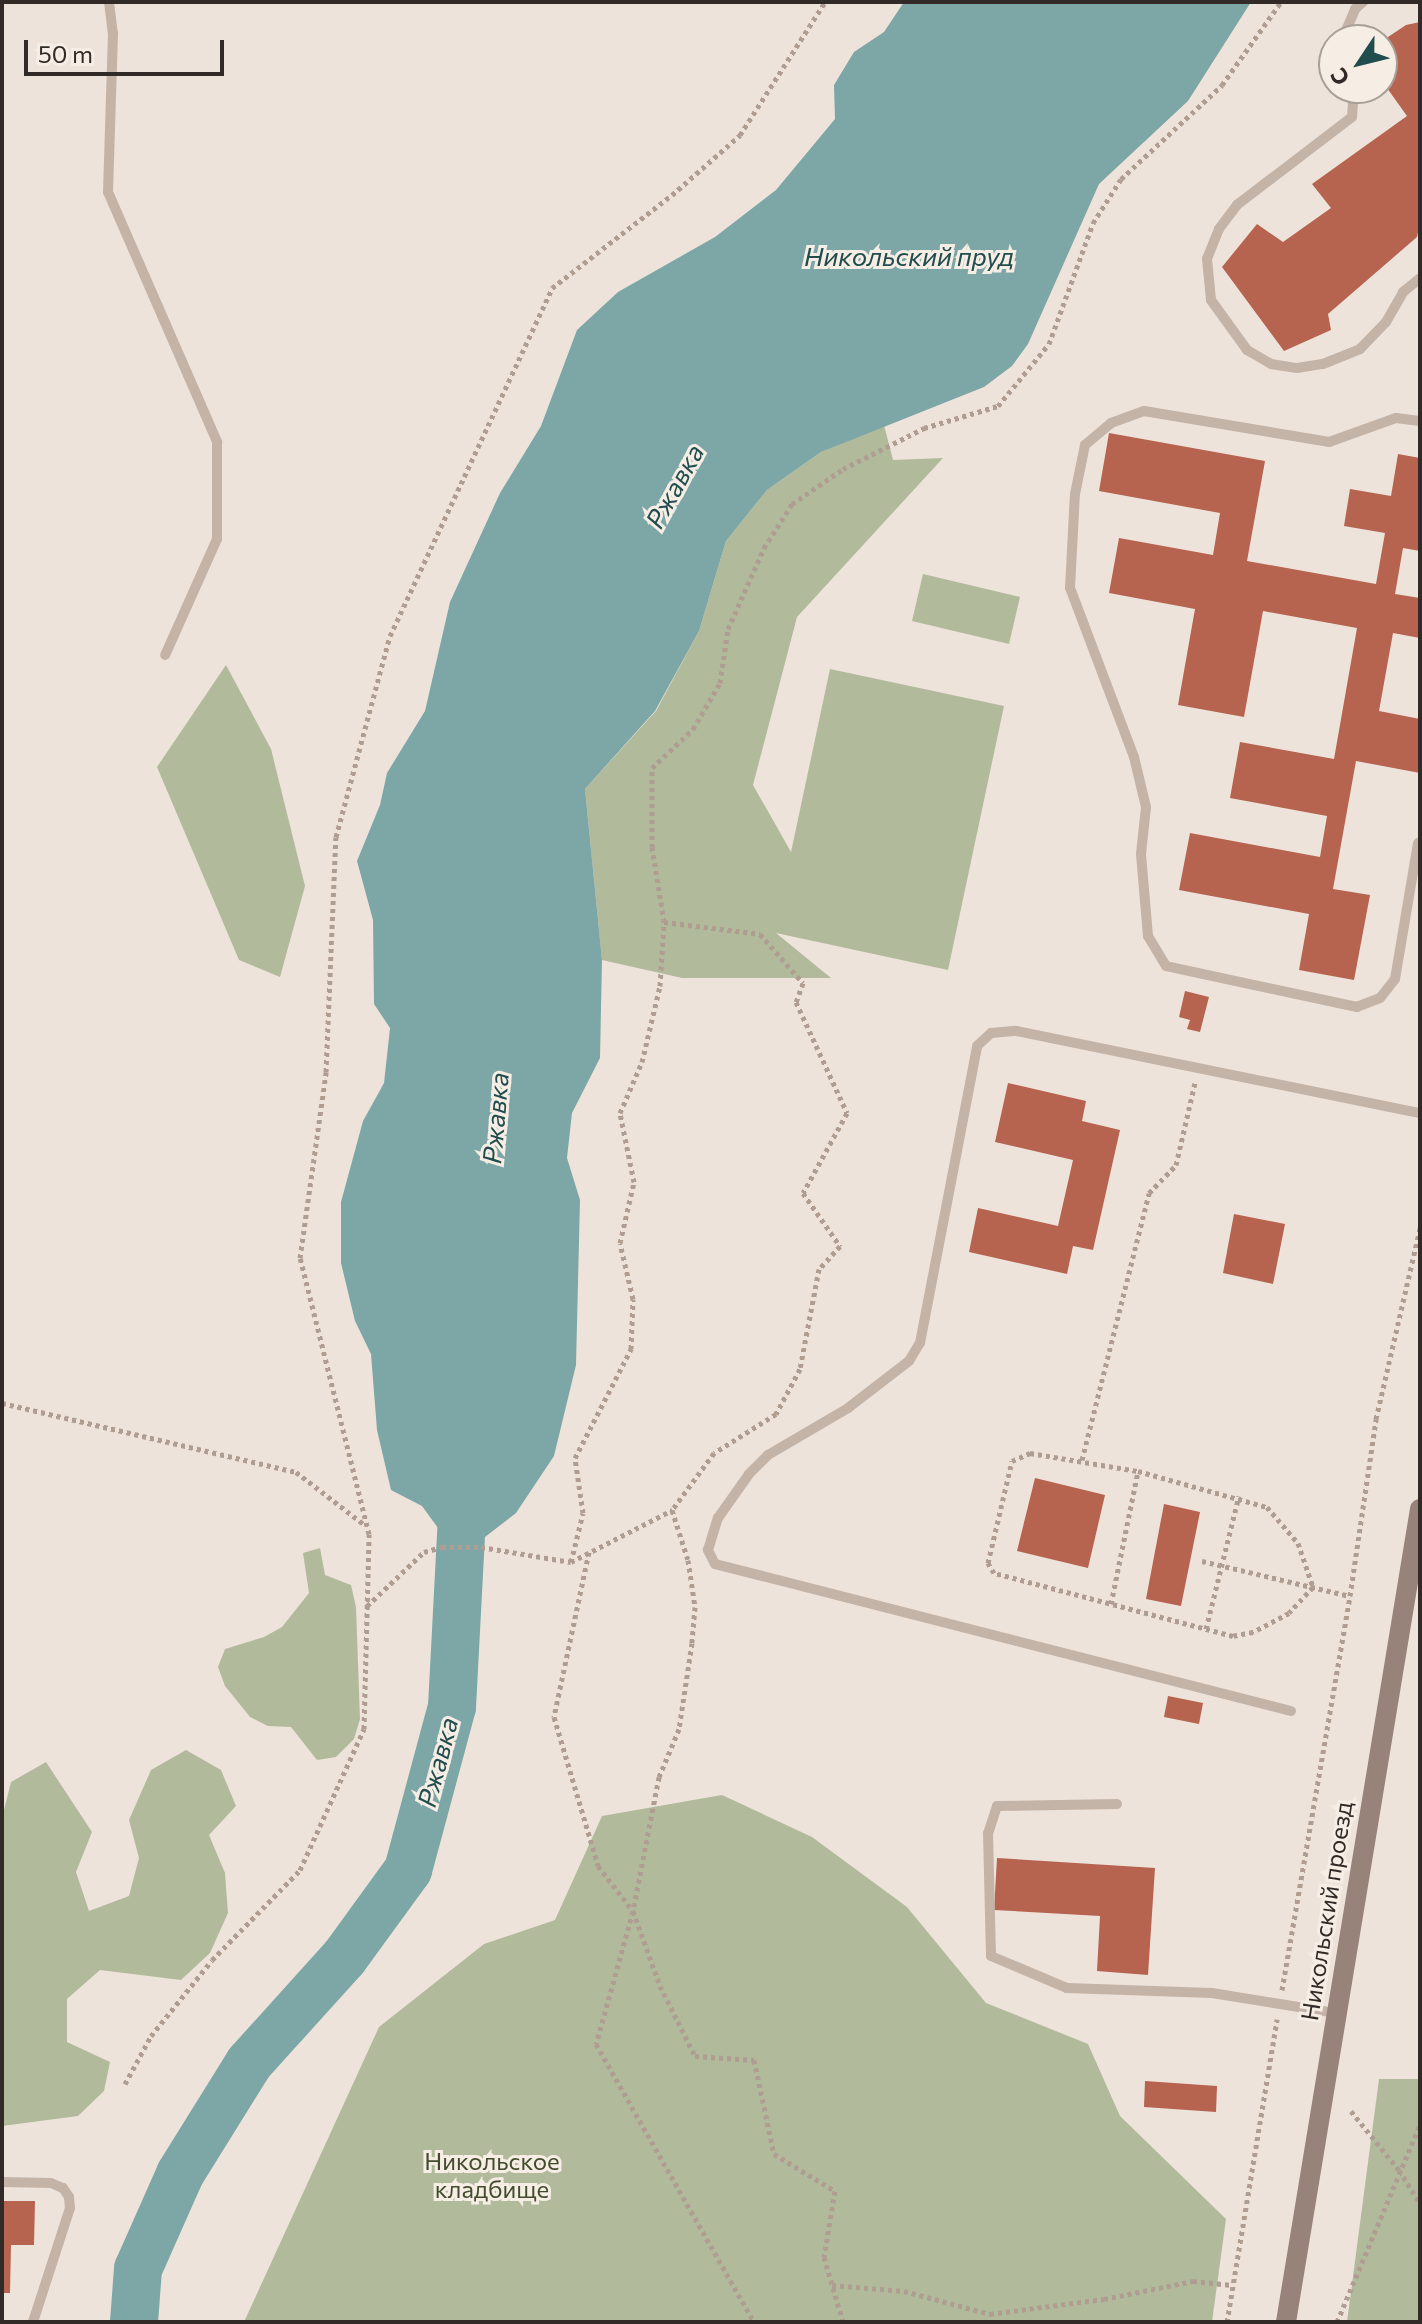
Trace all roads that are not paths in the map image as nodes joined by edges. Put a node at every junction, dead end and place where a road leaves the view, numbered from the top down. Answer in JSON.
{"nodes":[{"id":1,"x":109,"y":2,"type":"edge"},
{"id":2,"x":1363,"y":2,"type":"edge"},
{"id":3,"x":1349,"y":24,"type":"edge"},
{"id":4,"x":1353,"y":104,"type":"edge"},
{"id":5,"x":1420,"y":278,"type":"edge"},
{"id":6,"x":1420,"y":421,"type":"edge"},
{"id":7,"x":165,"y":655,"type":"dead end"},
{"id":8,"x":1418,"y":843,"type":"dead end"},
{"id":9,"x":1420,"y":1113,"type":"edge"},
{"id":10,"x":1420,"y":1509,"type":"edge"},
{"id":11,"x":1291,"y":1711,"type":"dead end"},
{"id":12,"x":1117,"y":1804,"type":"dead end"},
{"id":13,"x":1336,"y":2013,"type":"junction"},
{"id":14,"x":2,"y":2182,"type":"edge"},
{"id":15,"x":33,"y":2322,"type":"edge"},
{"id":16,"x":1286,"y":2322,"type":"edge"}],
"edges":[{"from":1,"to":7,"type":"lane"},
{"from":2,"to":3,"type":"lane"},
{"from":4,"to":5,"type":"lane"},
{"from":6,"to":8,"type":"lane"},
{"from":9,"to":11,"type":"lane"},
{"from":10,"to":13,"type":"street","name":"Никольский проезд"},
{"from":12,"to":13,"type":"lane"},
{"from":13,"to":16,"type":"street","name":"Никольский проезд"},
{"from":14,"to":15,"type":"lane"}]}
